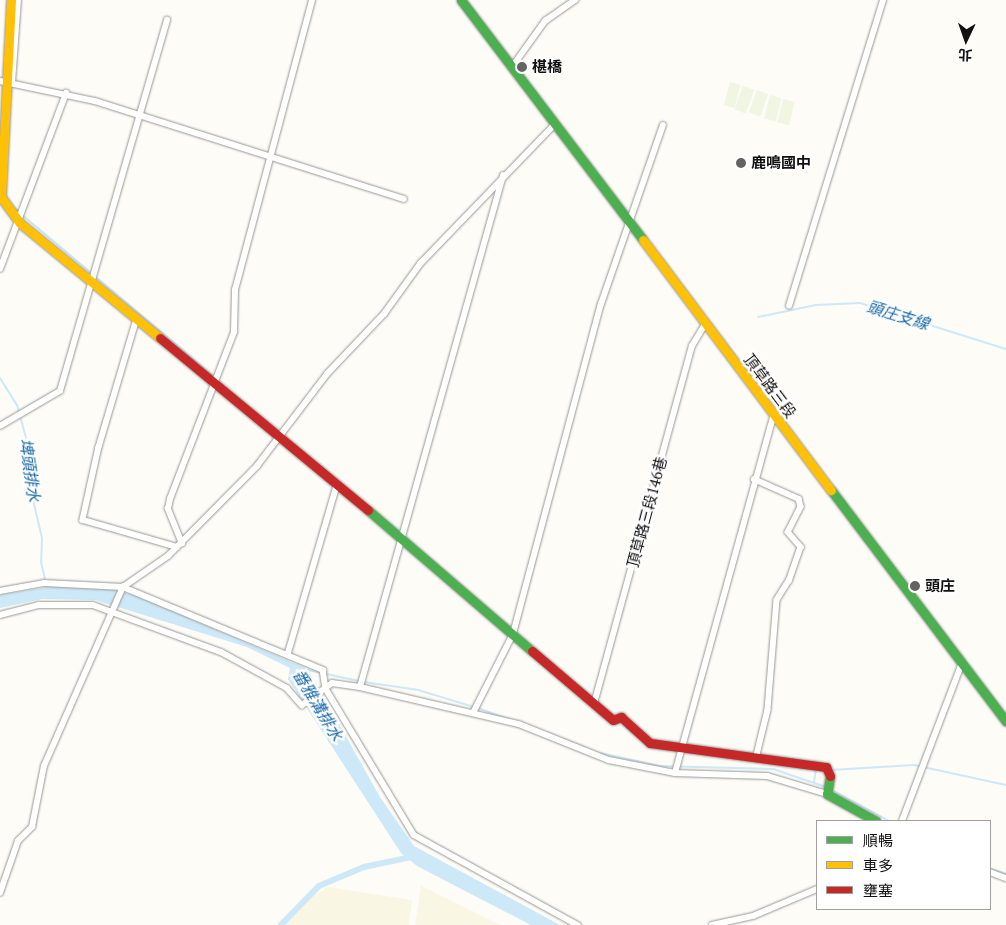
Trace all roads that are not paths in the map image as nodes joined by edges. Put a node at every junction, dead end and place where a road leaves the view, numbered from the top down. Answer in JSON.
{"nodes":[{"id":1,"x":10,"y":0,"type":"edge"},
{"id":2,"x":18,"y":0,"type":"edge"},
{"id":3,"x":312,"y":0,"type":"edge"},
{"id":4,"x":462,"y":0,"type":"edge"},
{"id":5,"x":575,"y":0,"type":"edge"},
{"id":6,"x":883,"y":0,"type":"edge"},
{"id":7,"x":167,"y":20,"type":"dead end"},
{"id":8,"x":512,"y":67,"type":"junction"},
{"id":9,"x":8,"y":82,"type":"edge"},
{"id":10,"x":66,"y":93,"type":"junction"},
{"id":11,"x":140,"y":116,"type":"junction"},
{"id":12,"x":555,"y":124,"type":"junction"},
{"id":13,"x":663,"y":125,"type":"dead end"},
{"id":14,"x":272,"y":156,"type":"junction"},
{"id":15,"x":504,"y":174,"type":"junction"},
{"id":16,"x":404,"y":199,"type":"dead end"},
{"id":17,"x":1,"y":203,"type":"edge"},
{"id":18,"x":18,"y":213,"type":"junction"},
{"id":19,"x":629,"y":223,"type":"junction"},
{"id":20,"x":0,"y":269,"type":"edge"},
{"id":21,"x":91,"y":280,"type":"junction"},
{"id":22,"x":789,"y":306,"type":"dead end"},
{"id":23,"x":137,"y":319,"type":"junction"},
{"id":24,"x":706,"y":323,"type":"junction"},
{"id":25,"x":217,"y":383,"type":"junction"},
{"id":26,"x":774,"y":414,"type":"junction"},
{"id":27,"x":0,"y":426,"type":"edge"},
{"id":28,"x":282,"y":437,"type":"junction"},
{"id":29,"x":754,"y":479,"type":"junction"},
{"id":30,"x":337,"y":484,"type":"junction"},
{"id":31,"x":402,"y":541,"type":"junction"},
{"id":32,"x":180,"y":545,"type":"junction"},
{"id":33,"x":123,"y":586,"type":"junction"},
{"id":34,"x":0,"y":591,"type":"edge"},
{"id":35,"x":111,"y":609,"type":"junction"},
{"id":36,"x":0,"y":614,"type":"edge"},
{"id":37,"x":513,"y":634,"type":"junction"},
{"id":38,"x":288,"y":653,"type":"junction"},
{"id":39,"x":962,"y":663,"type":"junction"},
{"id":40,"x":361,"y":683,"type":"junction"},
{"id":41,"x":326,"y":689,"type":"junction"},
{"id":42,"x":594,"y":704,"type":"junction"},
{"id":43,"x":476,"y":709,"type":"junction"},
{"id":44,"x":1006,"y":721,"type":"edge"},
{"id":45,"x":683,"y":745,"type":"junction"},
{"id":46,"x":757,"y":756,"type":"junction"},
{"id":47,"x":675,"y":773,"type":"junction"},
{"id":48,"x":826,"y":794,"type":"junction"},
{"id":49,"x":874,"y":820,"type":"edge"},
{"id":50,"x":902,"y":820,"type":"edge"},
{"id":51,"x":991,"y":872,"type":"edge"},
{"id":52,"x":1006,"y":878,"type":"edge"},
{"id":53,"x":816,"y":888,"type":"edge"},
{"id":54,"x":0,"y":893,"type":"edge"},
{"id":55,"x":578,"y":925,"type":"edge"},
{"id":56,"x":712,"y":925,"type":"edge"}],
"edges":[{"from":1,"to":9,"type":"street"},
{"from":2,"to":9,"type":"street"},
{"from":3,"to":14,"type":"street"},
{"from":4,"to":8,"type":"street","name":"頂草路三段"},
{"from":5,"to":8,"type":"street"},
{"from":6,"to":22,"type":"street"},
{"from":7,"to":11,"type":"street"},
{"from":8,"to":12,"type":"street","name":"頂草路三段"},
{"from":9,"to":10,"type":"street"},
{"from":9,"to":17,"type":"street"},
{"from":10,"to":11,"type":"street"},
{"from":10,"to":18,"type":"street"},
{"from":11,"to":14,"type":"street"},
{"from":11,"to":21,"type":"street"},
{"from":12,"to":15,"type":"street"},
{"from":12,"to":19,"type":"street","name":"頂草路三段"},
{"from":13,"to":19,"type":"street"},
{"from":14,"to":16,"type":"street"},
{"from":14,"to":25,"type":"street"},
{"from":15,"to":28,"type":"street"},
{"from":15,"to":31,"type":"street"},
{"from":17,"to":18,"type":"street"},
{"from":18,"to":20,"type":"street"},
{"from":18,"to":21,"type":"street"},
{"from":19,"to":24,"type":"street","name":"頂草路三段"},
{"from":19,"to":37,"type":"street"},
{"from":21,"to":23,"type":"street"},
{"from":21,"to":27,"type":"street"},
{"from":23,"to":25,"type":"street"},
{"from":23,"to":32,"type":"street"},
{"from":24,"to":26,"type":"street","name":"頂草路三段"},
{"from":24,"to":42,"type":"street","name":"頂草路三段146巷"},
{"from":25,"to":28,"type":"street"},
{"from":25,"to":32,"type":"street"},
{"from":26,"to":29,"type":"street"},
{"from":26,"to":39,"type":"street","name":"頂草路三段"},
{"from":28,"to":30,"type":"street"},
{"from":28,"to":32,"type":"street"},
{"from":29,"to":45,"type":"street"},
{"from":29,"to":46,"type":"street"},
{"from":30,"to":31,"type":"street"},
{"from":30,"to":38,"type":"street"},
{"from":31,"to":37,"type":"street"},
{"from":31,"to":40,"type":"street"},
{"from":32,"to":33,"type":"street"},
{"from":33,"to":34,"type":"street"},
{"from":33,"to":35,"type":"street"},
{"from":33,"to":38,"type":"street"},
{"from":35,"to":36,"type":"street"},
{"from":35,"to":41,"type":"street"},
{"from":35,"to":54,"type":"street"},
{"from":37,"to":42,"type":"street"},
{"from":37,"to":43,"type":"street"},
{"from":38,"to":41,"type":"street"},
{"from":39,"to":44,"type":"street","name":"頂草路三段"},
{"from":39,"to":50,"type":"street"},
{"from":40,"to":41,"type":"street"},
{"from":40,"to":43,"type":"street"},
{"from":41,"to":55,"type":"street"},
{"from":42,"to":45,"type":"street"},
{"from":43,"to":47,"type":"street"},
{"from":45,"to":46,"type":"street"},
{"from":45,"to":47,"type":"street"},
{"from":46,"to":48,"type":"street"},
{"from":47,"to":48,"type":"street"},
{"from":48,"to":49,"type":"street"},
{"from":51,"to":52,"type":"street"},
{"from":53,"to":56,"type":"street"}]}
